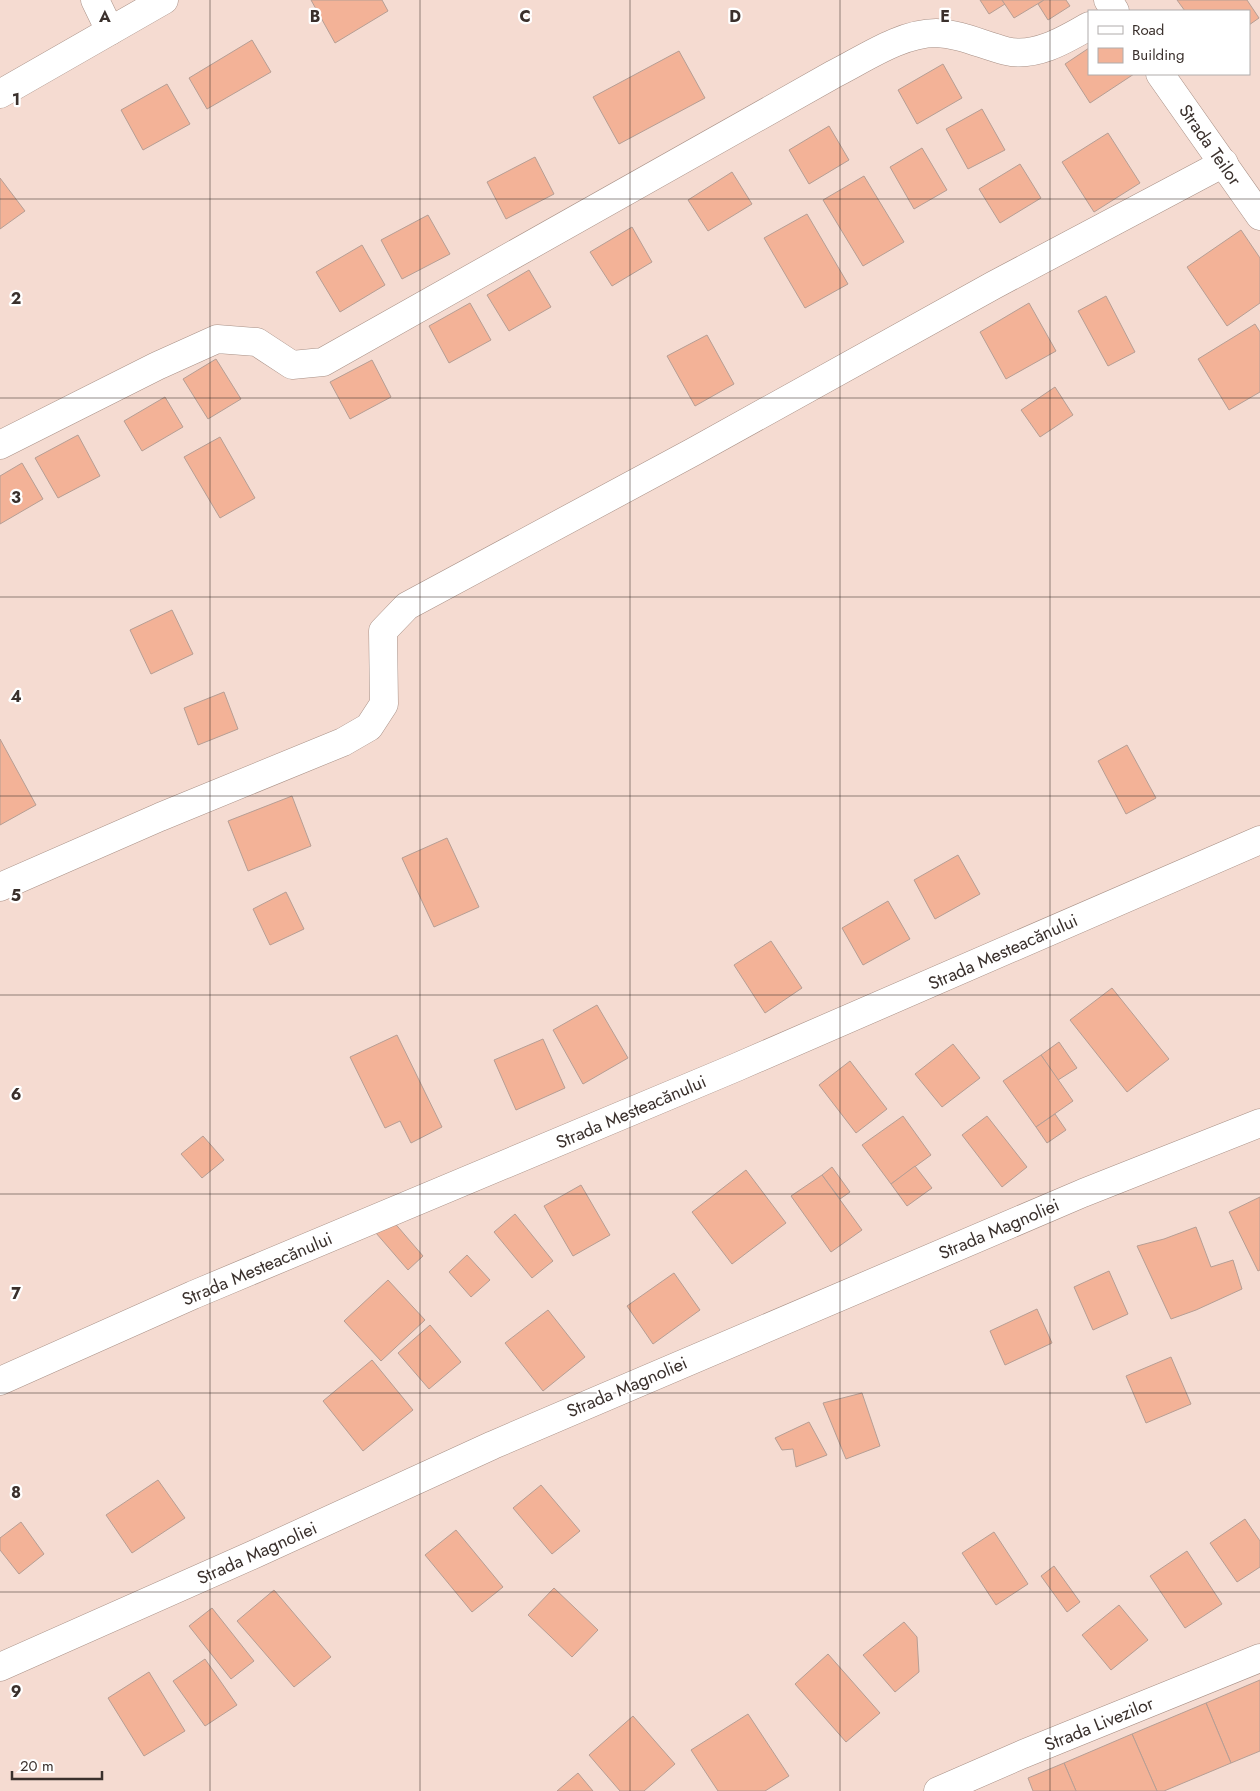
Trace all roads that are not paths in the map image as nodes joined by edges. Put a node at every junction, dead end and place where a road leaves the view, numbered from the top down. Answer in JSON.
{"nodes":[{"id":1,"x":95,"y":0,"type":"edge"},
{"id":2,"x":164,"y":0,"type":"edge"},
{"id":3,"x":1088,"y":27,"type":"edge"},
{"id":4,"x":110,"y":31,"type":"junction"},
{"id":5,"x":1161,"y":75,"type":"edge"},
{"id":6,"x":0,"y":94,"type":"edge"},
{"id":7,"x":1224,"y":164,"type":"junction"},
{"id":8,"x":1260,"y":216,"type":"edge"},
{"id":9,"x":0,"y":445,"type":"edge"},
{"id":10,"x":1260,"y":840,"type":"edge"},
{"id":11,"x":0,"y":887,"type":"edge"},
{"id":12,"x":1260,"y":1123,"type":"edge"},
{"id":13,"x":0,"y":1380,"type":"edge"},
{"id":14,"x":1260,"y":1658,"type":"edge"},
{"id":15,"x":0,"y":1667,"type":"edge"},
{"id":16,"x":938,"y":1791,"type":"edge"}],
"edges":[{"from":1,"to":4,"type":"street"},
{"from":2,"to":4,"type":"street"},
{"from":3,"to":9,"type":"street"},
{"from":4,"to":6,"type":"street"},
{"from":5,"to":7,"type":"street","name":"Strada Teilor"},
{"from":7,"to":8,"type":"street","name":"Strada Teilor"},
{"from":7,"to":11,"type":"street"},
{"from":10,"to":13,"type":"street","name":"Strada Mesteacănului"},
{"from":12,"to":15,"type":"street","name":"Strada Magnoliei"},
{"from":14,"to":16,"type":"street","name":"Strada Livezilor"}]}
